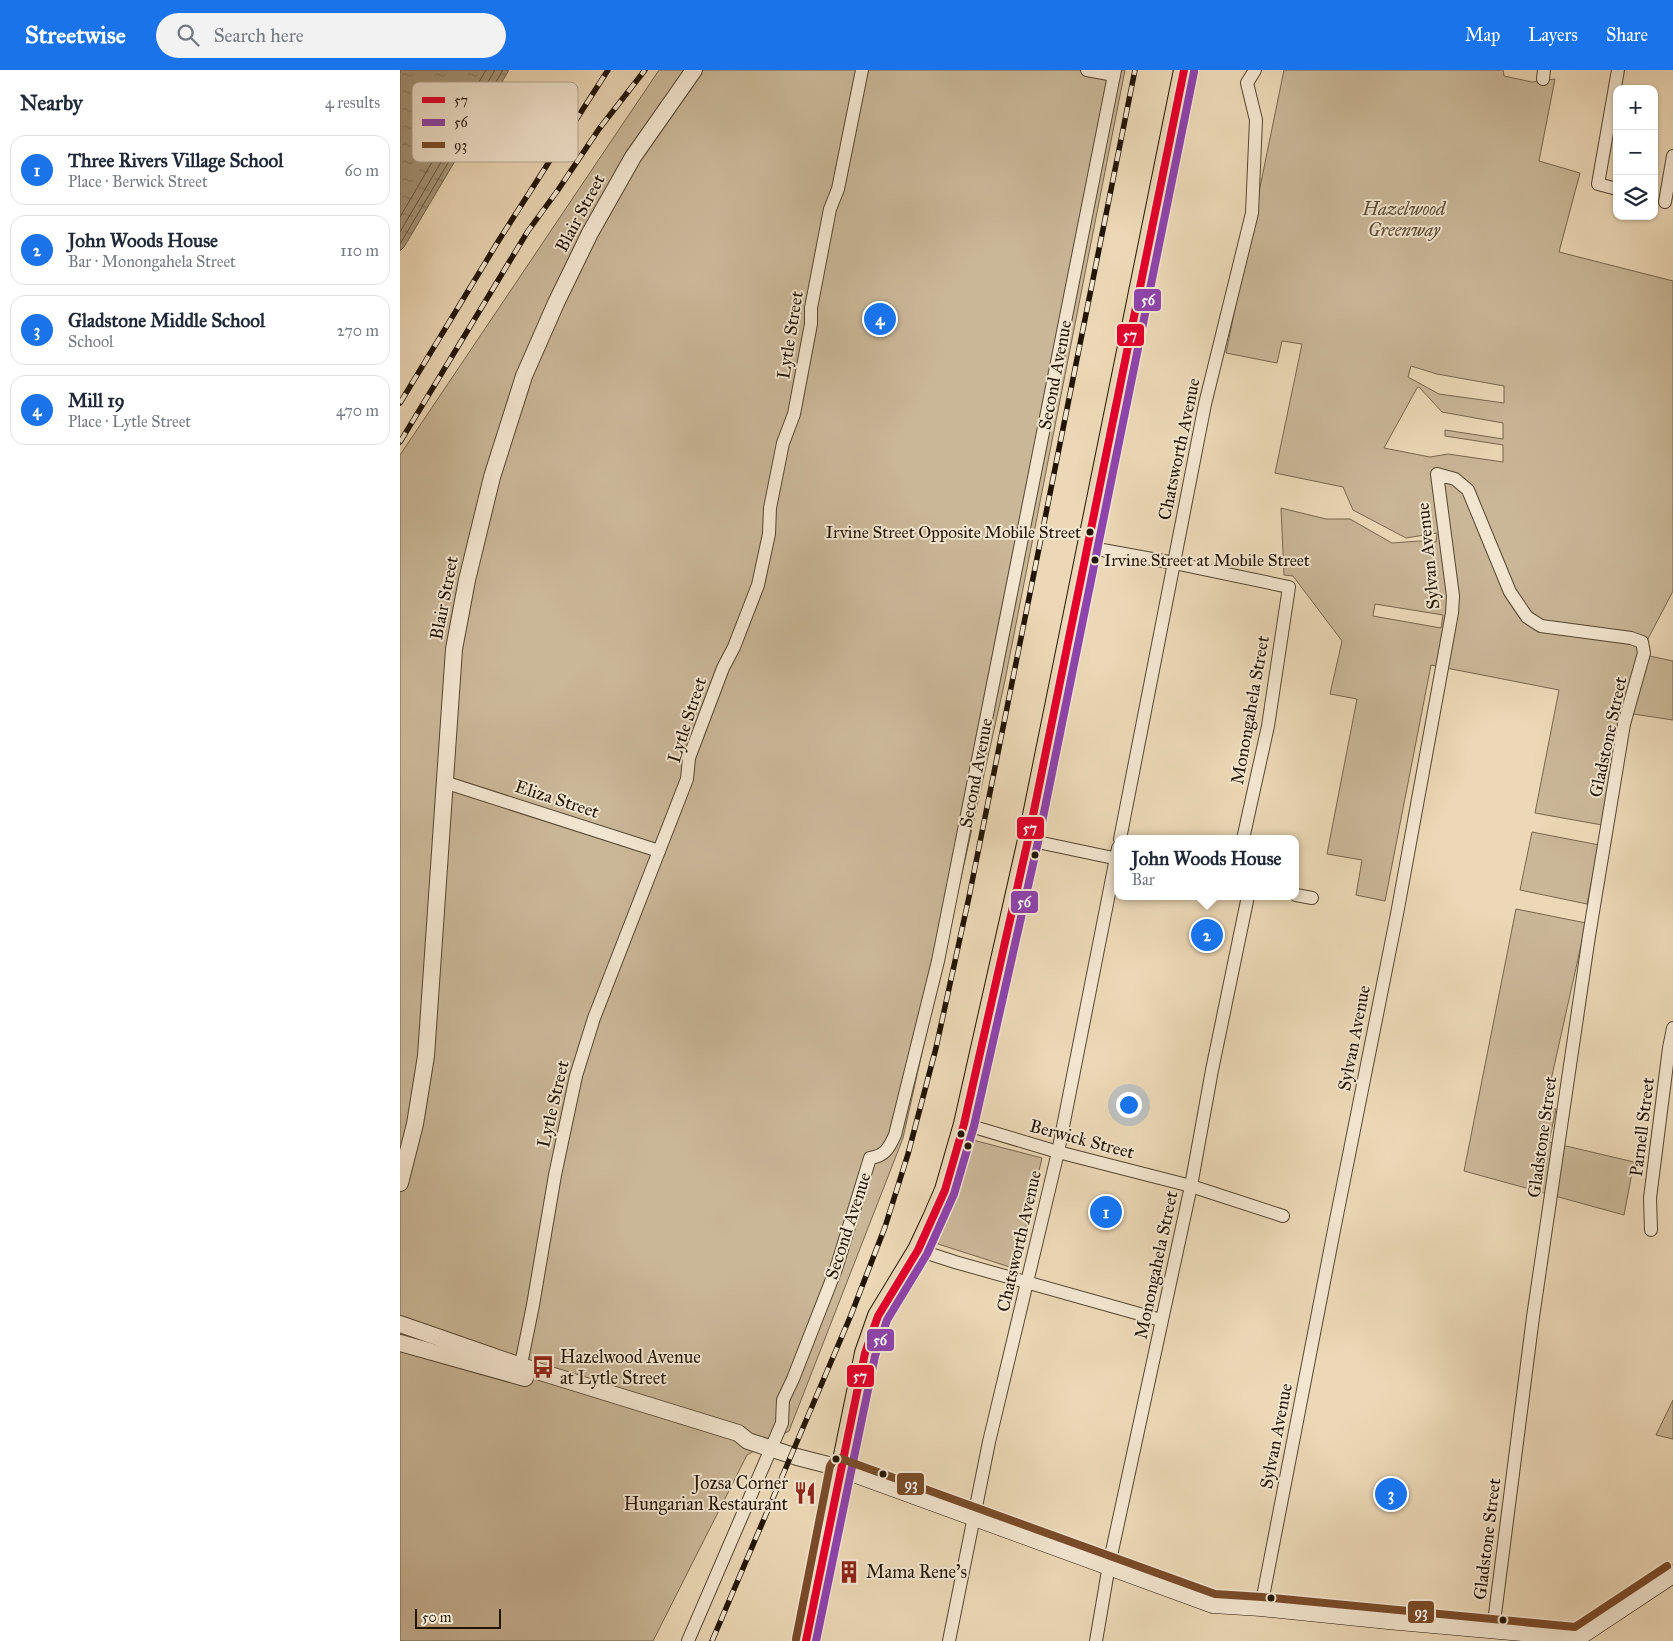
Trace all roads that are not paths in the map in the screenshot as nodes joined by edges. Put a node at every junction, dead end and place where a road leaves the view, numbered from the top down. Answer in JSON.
{"nodes":[{"id":1,"x":694,"y":70,"type":"edge"},
{"id":2,"x":862,"y":70,"type":"edge"},
{"id":3,"x":1087,"y":70,"type":"edge"},
{"id":4,"x":1184,"y":70,"type":"edge"},
{"id":5,"x":1255,"y":70,"type":"edge"},
{"id":6,"x":1618,"y":70,"type":"edge"},
{"id":7,"x":1114,"y":72,"type":"edge"},
{"id":8,"x":1673,"y":156,"type":"edge"},
{"id":9,"x":1613,"y":188,"type":"edge"},
{"id":10,"x":1664,"y":201,"type":"edge"},
{"id":11,"x":1086,"y":547,"type":"junction"},
{"id":12,"x":1174,"y":563,"type":"junction"},
{"id":13,"x":1644,"y":653,"type":"joint"},
{"id":14,"x":444,"y":782,"type":"junction"},
{"id":15,"x":1121,"y":835,"type":"edge"},
{"id":16,"x":1244,"y":835,"type":"edge"},
{"id":17,"x":1028,"y":840,"type":"junction"},
{"id":18,"x":659,"y":851,"type":"junction"},
{"id":19,"x":1114,"y":854,"type":"edge"},
{"id":20,"x":1114,"y":875,"type":"edge"},
{"id":21,"x":1299,"y":895,"type":"edge"},
{"id":22,"x":1312,"y":898,"type":"dead end"},
{"id":23,"x":1247,"y":900,"type":"edge"},
{"id":24,"x":1673,"y":1028,"type":"edge"},
{"id":25,"x":964,"y":1124,"type":"junction"},
{"id":26,"x":1058,"y":1152,"type":"junction"},
{"id":27,"x":400,"y":1183,"type":"edge"},
{"id":28,"x":1191,"y":1186,"type":"junction"},
{"id":29,"x":1283,"y":1216,"type":"dead end"},
{"id":30,"x":1651,"y":1230,"type":"dead end"},
{"id":31,"x":918,"y":1250,"type":"junction"},
{"id":32,"x":1027,"y":1282,"type":"junction"},
{"id":33,"x":1161,"y":1320,"type":"junction"},
{"id":34,"x":400,"y":1324,"type":"edge"},
{"id":35,"x":400,"y":1343,"type":"edge"},
{"id":36,"x":519,"y":1371,"type":"junction"},
{"id":37,"x":771,"y":1448,"type":"junction"},
{"id":38,"x":840,"y":1468,"type":"junction"},
{"id":39,"x":975,"y":1516,"type":"junction"},
{"id":40,"x":1109,"y":1565,"type":"junction"},
{"id":41,"x":1673,"y":1574,"type":"edge"},
{"id":42,"x":1261,"y":1607,"type":"junction"},
{"id":43,"x":1493,"y":1630,"type":"junction"},
{"id":44,"x":688,"y":1641,"type":"edge"},
{"id":45,"x":806,"y":1641,"type":"edge"},
{"id":46,"x":949,"y":1641,"type":"edge"},
{"id":47,"x":1096,"y":1641,"type":"edge"}],
"edges":[{"from":1,"to":14,"type":"street","name":"Blair Street"},
{"from":2,"to":18,"type":"street","name":"Lytle Street"},
{"from":3,"to":7,"type":"street"},
{"from":4,"to":11,"type":"main road"},
{"from":5,"to":12,"type":"street","name":"Chatsworth Avenue"},
{"from":6,"to":9,"type":"street"},
{"from":7,"to":37,"type":"street","name":"Second Avenue"},
{"from":8,"to":10,"type":"street"},
{"from":11,"to":12,"type":"street"},
{"from":11,"to":17,"type":"main road"},
{"from":12,"to":15,"type":"street","name":"Chatsworth Avenue"},
{"from":12,"to":16,"type":"street","name":"Monongahela Street"},
{"from":13,"to":42,"type":"street","name":"Sylvan Avenue"},
{"from":13,"to":43,"type":"street","name":"Gladstone Street"},
{"from":14,"to":18,"type":"street","name":"Eliza Street"},
{"from":14,"to":27,"type":"street","name":"Blair Street"},
{"from":17,"to":19,"type":"street"},
{"from":17,"to":25,"type":"main road"},
{"from":18,"to":36,"type":"street","name":"Lytle Street"},
{"from":20,"to":26,"type":"street","name":"Chatsworth Avenue"},
{"from":21,"to":22,"type":"street"},
{"from":23,"to":28,"type":"street","name":"Monongahela Street"},
{"from":24,"to":30,"type":"street","name":"Parnell Street"},
{"from":25,"to":26,"type":"street","name":"Berwick Street"},
{"from":25,"to":31,"type":"main road"},
{"from":26,"to":28,"type":"street","name":"Berwick Street"},
{"from":26,"to":32,"type":"street","name":"Chatsworth Avenue"},
{"from":28,"to":29,"type":"street","name":"Berwick Street"},
{"from":28,"to":33,"type":"street","name":"Monongahela Street"},
{"from":31,"to":32,"type":"street"},
{"from":31,"to":38,"type":"main road"},
{"from":32,"to":33,"type":"street"},
{"from":32,"to":39,"type":"street","name":"Chatsworth Avenue"},
{"from":33,"to":40,"type":"street","name":"Monongahela Street"},
{"from":34,"to":36,"type":"street"},
{"from":35,"to":36,"type":"street"},
{"from":36,"to":37,"type":"street"},
{"from":37,"to":38,"type":"street"},
{"from":37,"to":44,"type":"street"},
{"from":38,"to":39,"type":"main road"},
{"from":38,"to":45,"type":"main road"},
{"from":39,"to":40,"type":"main road"},
{"from":39,"to":46,"type":"street","name":"Chatsworth Avenue"},
{"from":40,"to":42,"type":"main road"},
{"from":40,"to":47,"type":"street","name":"Monongahela Street"},
{"from":41,"to":43,"type":"main road"},
{"from":42,"to":43,"type":"main road"}]}
